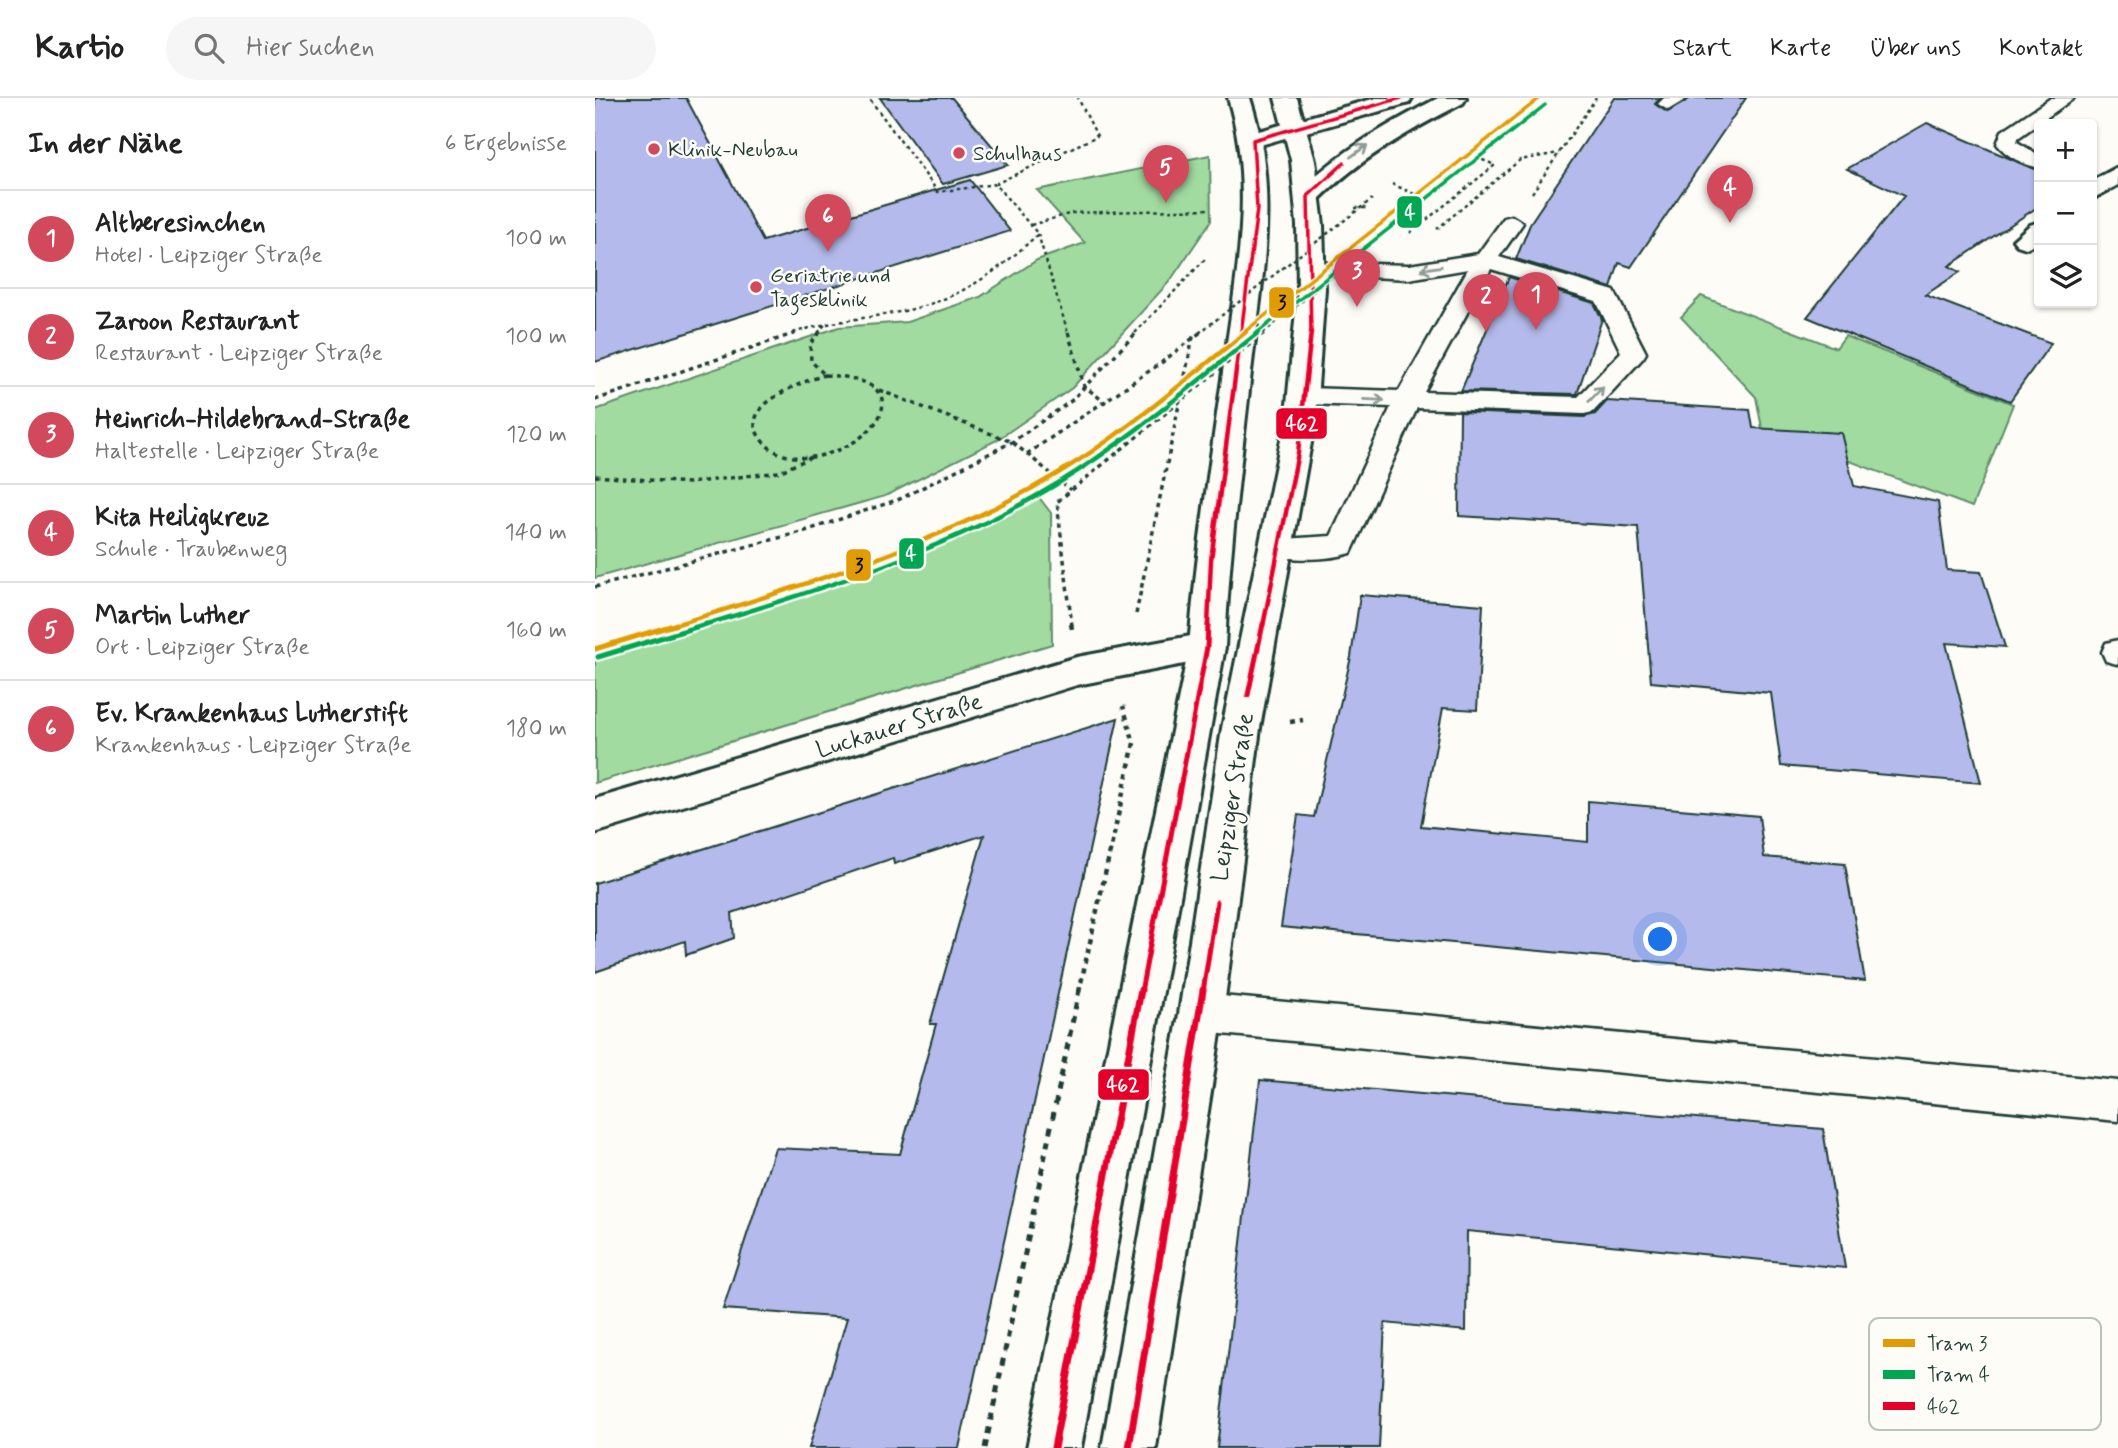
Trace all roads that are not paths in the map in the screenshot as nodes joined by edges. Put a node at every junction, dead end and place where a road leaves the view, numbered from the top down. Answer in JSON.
{"nodes":[{"id":1,"x":1239,"y":98,"type":"edge"},
{"id":2,"x":1286,"y":98,"type":"edge"},
{"id":3,"x":1401,"y":98,"type":"edge"},
{"id":4,"x":1455,"y":98,"type":"edge"},
{"id":5,"x":2064,"y":98,"type":"edge"},
{"id":6,"x":1299,"y":128,"type":"junction"},
{"id":7,"x":1253,"y":140,"type":"junction"},
{"id":8,"x":2034,"y":160,"type":"edge"},
{"id":9,"x":1308,"y":196,"type":"junction"},
{"id":10,"x":1512,"y":223,"type":"road end"},
{"id":11,"x":1483,"y":260,"type":"junction"},
{"id":12,"x":1313,"y":267,"type":"junction"},
{"id":13,"x":1306,"y":396,"type":"junction"},
{"id":14,"x":1407,"y":402,"type":"junction"},
{"id":15,"x":1279,"y":547,"type":"junction"},
{"id":16,"x":1207,"y":647,"type":"junction"},
{"id":17,"x":595,"y":816,"type":"edge"},
{"id":18,"x":1201,"y":1013,"type":"junction"},
{"id":19,"x":2118,"y":1101,"type":"edge"},
{"id":20,"x":1054,"y":1448,"type":"edge"},
{"id":21,"x":1129,"y":1448,"type":"edge"}],
"edges":[{"from":1,"to":7,"type":"main road","name":"Leipziger Straße"},
{"from":2,"to":6,"type":"main road","name":"Leipziger Straße"},
{"from":3,"to":6,"type":"main road"},
{"from":9,"to":4,"type":"main road","one_way":true},
{"from":5,"to":8,"type":"lane"},
{"from":6,"to":7,"type":"main road"},
{"from":6,"to":9,"type":"main road","name":"Leipziger Straße"},
{"from":7,"to":16,"type":"main road","name":"Leipziger Straße"},
{"from":9,"to":12,"type":"main road","name":"Leipziger Straße"},
{"from":10,"to":11,"type":"lane"},
{"from":11,"to":12,"type":"lane","one_way":true},
{"from":11,"to":14,"type":"lane"},
{"from":14,"to":11,"type":"lane","one_way":true},
{"from":12,"to":13,"type":"main road","name":"Leipziger Straße"},
{"from":13,"to":14,"type":"lane","one_way":true},
{"from":13,"to":15,"type":"main road","name":"Leipziger Straße"},
{"from":14,"to":15,"type":"lane"},
{"from":15,"to":18,"type":"main road","name":"Leipziger Straße"},
{"from":16,"to":17,"type":"main road","name":"Luckauer Straße"},
{"from":16,"to":20,"type":"main road","name":"Leipziger Straße"},
{"from":18,"to":19,"type":"lane"},
{"from":18,"to":21,"type":"main road","name":"Leipziger Straße"}]}
